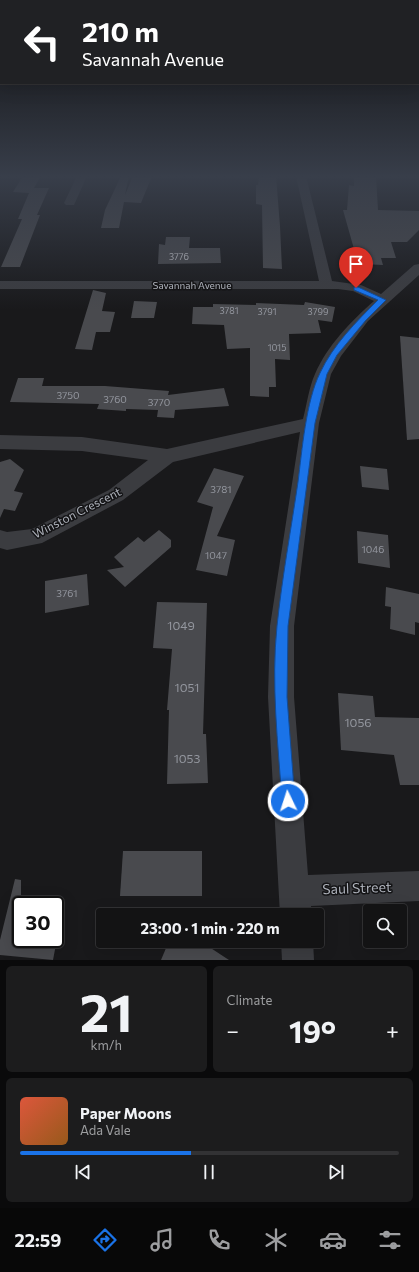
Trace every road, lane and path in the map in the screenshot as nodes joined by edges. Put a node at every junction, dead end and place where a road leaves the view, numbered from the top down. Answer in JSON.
{"nodes":[{"id":1,"x":311,"y":221,"type":"edge"},
{"id":2,"x":415,"y":276,"type":"edge"},
{"id":3,"x":326,"y":284,"type":"junction"},
{"id":4,"x":0,"y":285,"type":"edge"},
{"id":5,"x":382,"y":300,"type":"junction"},
{"id":6,"x":310,"y":423,"type":"junction"},
{"id":7,"x":0,"y":442,"type":"edge"},
{"id":8,"x":167,"y":456,"type":"junction"},
{"id":9,"x":0,"y":539,"type":"edge"},
{"id":10,"x":419,"y":886,"type":"edge"},
{"id":11,"x":296,"y":903,"type":"edge"},
{"id":12,"x":298,"y":948,"type":"edge"},
{"id":13,"x":298,"y":960,"type":"edge"}],
"edges":[{"from":1,"to":3,"type":"street"},
{"from":2,"to":5,"type":"street"},
{"from":3,"to":4,"type":"street","name":"Savannah Avenue"},
{"from":3,"to":5,"type":"street","name":"Savannah Avenue"},
{"from":5,"to":6,"type":"street"},
{"from":6,"to":8,"type":"street","name":"Winston Crescent"},
{"from":6,"to":11,"type":"street"},
{"from":7,"to":8,"type":"street","name":"Winston Crescent"},
{"from":8,"to":9,"type":"street","name":"Winston Crescent"},
{"from":10,"to":11,"type":"street","name":"Saul Street"},
{"from":12,"to":13,"type":"street"}]}
